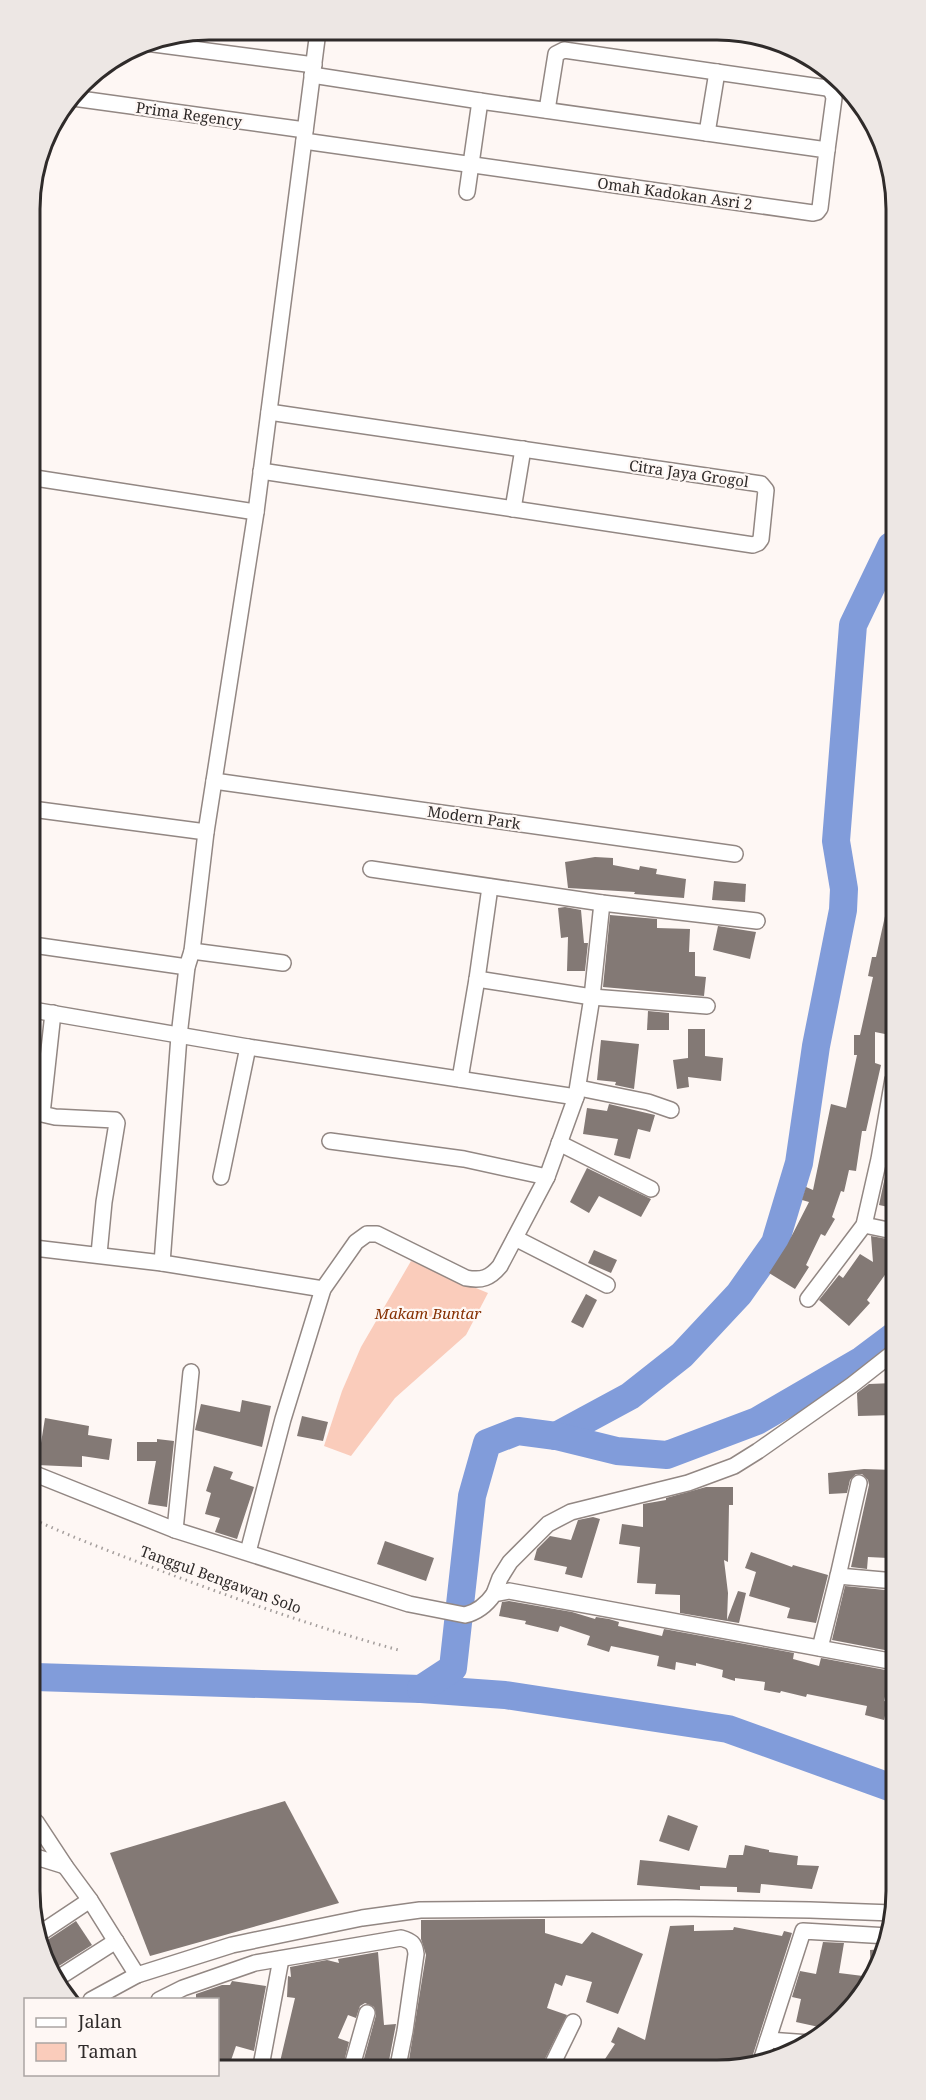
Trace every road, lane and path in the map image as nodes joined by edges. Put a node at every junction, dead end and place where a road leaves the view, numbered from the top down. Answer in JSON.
{"nodes":[{"id":1,"x":317,"y":40,"type":"edge"},
{"id":2,"x":167,"y":46,"type":"edge"},
{"id":3,"x":313,"y":70,"type":"junction"},
{"id":4,"x":717,"y":72,"type":"junction"},
{"id":5,"x":81,"y":99,"type":"edge"},
{"id":6,"x":480,"y":101,"type":"junction"},
{"id":7,"x":547,"y":110,"type":"junction"},
{"id":8,"x":707,"y":133,"type":"junction"},
{"id":9,"x":304,"y":135,"type":"junction"},
{"id":10,"x":827,"y":150,"type":"junction"},
{"id":11,"x":471,"y":164,"type":"junction"},
{"id":12,"x":466,"y":192,"type":"dead end"},
{"id":13,"x":268,"y":412,"type":"junction"},
{"id":14,"x":523,"y":449,"type":"junction"},
{"id":15,"x":261,"y":471,"type":"junction"},
{"id":16,"x":41,"y":479,"type":"edge"},
{"id":17,"x":513,"y":509,"type":"junction"},
{"id":18,"x":256,"y":512,"type":"junction"},
{"id":19,"x":214,"y":781,"type":"junction"},
{"id":20,"x":41,"y":810,"type":"edge"},
{"id":21,"x":206,"y":832,"type":"junction"},
{"id":22,"x":735,"y":854,"type":"dead end"},
{"id":23,"x":371,"y":869,"type":"dead end"},
{"id":24,"x":490,"y":887,"type":"junction"},
{"id":25,"x":602,"y":903,"type":"junction"},
{"id":26,"x":757,"y":921,"type":"dead end"},
{"id":27,"x":41,"y":946,"type":"edge"},
{"id":28,"x":192,"y":951,"type":"junction"},
{"id":29,"x":283,"y":963,"type":"dead end"},
{"id":30,"x":187,"y":967,"type":"junction"},
{"id":31,"x":477,"y":979,"type":"junction"},
{"id":32,"x":592,"y":997,"type":"junction"},
{"id":33,"x":707,"y":1006,"type":"dead end"},
{"id":34,"x":41,"y":1011,"type":"edge"},
{"id":35,"x":53,"y":1013,"type":"junction"},
{"id":36,"x":179,"y":1036,"type":"junction"},
{"id":37,"x":248,"y":1047,"type":"junction"},
{"id":38,"x":460,"y":1079,"type":"junction"},
{"id":39,"x":578,"y":1092,"type":"junction"},
{"id":40,"x":671,"y":1110,"type":"dead end"},
{"id":41,"x":885,"y":1129,"type":"edge"},
{"id":42,"x":330,"y":1141,"type":"dead end"},
{"id":43,"x":559,"y":1143,"type":"junction"},
{"id":44,"x":222,"y":1177,"type":"dead end"},
{"id":45,"x":547,"y":1177,"type":"junction"},
{"id":46,"x":651,"y":1189,"type":"dead end"},
{"id":47,"x":864,"y":1225,"type":"junction"},
{"id":48,"x":885,"y":1229,"type":"edge"},
{"id":49,"x":515,"y":1238,"type":"junction"},
{"id":50,"x":40,"y":1249,"type":"edge"},
{"id":51,"x":99,"y":1254,"type":"junction"},
{"id":52,"x":162,"y":1263,"type":"junction"},
{"id":53,"x":607,"y":1285,"type":"dead end"},
{"id":54,"x":324,"y":1289,"type":"junction"},
{"id":55,"x":808,"y":1299,"type":"dead end"},
{"id":56,"x":885,"y":1359,"type":"edge"},
{"id":57,"x":191,"y":1372,"type":"dead end"},
{"id":58,"x":40,"y":1476,"type":"edge"},
{"id":59,"x":858,"y":1483,"type":"dead end"},
{"id":60,"x":40,"y":1522,"type":"edge"},
{"id":61,"x":175,"y":1530,"type":"junction"},
{"id":62,"x":248,"y":1552,"type":"junction"},
{"id":63,"x":838,"y":1576,"type":"junction"},
{"id":64,"x":885,"y":1580,"type":"edge"},
{"id":65,"x":494,"y":1594,"type":"junction"},
{"id":66,"x":820,"y":1648,"type":"junction"},
{"id":67,"x":402,"y":1651,"type":"dead end"},
{"id":68,"x":885,"y":1660,"type":"edge"},
{"id":69,"x":40,"y":1828,"type":"edge"},
{"id":70,"x":40,"y":1858,"type":"edge"},
{"id":71,"x":65,"y":1866,"type":"junction"},
{"id":72,"x":90,"y":1900,"type":"junction"},
{"id":73,"x":883,"y":1913,"type":"edge"},
{"id":74,"x":45,"y":1930,"type":"edge"},
{"id":75,"x":879,"y":1935,"type":"edge"},
{"id":76,"x":116,"y":1941,"type":"junction"},
{"id":77,"x":281,"y":1959,"type":"junction"},
{"id":78,"x":63,"y":1975,"type":"edge"},
{"id":79,"x":137,"y":1975,"type":"junction"},
{"id":80,"x":116,"y":1993,"type":"edge"},
{"id":81,"x":98,"y":1998,"type":"edge"},
{"id":82,"x":163,"y":1998,"type":"edge"},
{"id":83,"x":367,"y":2013,"type":"dead end"},
{"id":84,"x":573,"y":2022,"type":"dead end"},
{"id":85,"x":768,"y":2040,"type":"junction"},
{"id":86,"x":792,"y":2042,"type":"edge"},
{"id":87,"x":764,"y":2053,"type":"edge"},
{"id":88,"x":262,"y":2060,"type":"edge"},
{"id":89,"x":354,"y":2060,"type":"edge"},
{"id":90,"x":399,"y":2060,"type":"edge"},
{"id":91,"x":554,"y":2060,"type":"edge"}],
"edges":[{"from":1,"to":3,"type":"street"},
{"from":2,"to":3,"type":"street"},
{"from":3,"to":6,"type":"street"},
{"from":3,"to":9,"type":"street"},
{"from":4,"to":7,"type":"street","name":"Omah Kadokan Asri 2"},
{"from":4,"to":8,"type":"street"},
{"from":4,"to":10,"type":"street","name":"Omah Kadokan Asri 2"},
{"from":5,"to":9,"type":"street","name":"Prima Regency"},
{"from":6,"to":7,"type":"street"},
{"from":6,"to":11,"type":"street"},
{"from":7,"to":8,"type":"street"},
{"from":8,"to":10,"type":"street"},
{"from":9,"to":11,"type":"street","name":"Omah Kadokan Asri 2"},
{"from":9,"to":13,"type":"street"},
{"from":10,"to":11,"type":"street","name":"Omah Kadokan Asri 2"},
{"from":11,"to":12,"type":"street"},
{"from":13,"to":14,"type":"street","name":"Citra Jaya Grogol"},
{"from":13,"to":15,"type":"street"},
{"from":14,"to":17,"type":"street"},
{"from":14,"to":17,"type":"street","name":"Citra Jaya Grogol"},
{"from":15,"to":17,"type":"street","name":"Citra Jaya Grogol"},
{"from":15,"to":18,"type":"street"},
{"from":16,"to":18,"type":"street"},
{"from":18,"to":19,"type":"street"},
{"from":19,"to":21,"type":"street"},
{"from":19,"to":22,"type":"street","name":"Modern Park"},
{"from":20,"to":21,"type":"street"},
{"from":21,"to":28,"type":"street"},
{"from":23,"to":24,"type":"street"},
{"from":24,"to":25,"type":"street"},
{"from":24,"to":31,"type":"street"},
{"from":25,"to":26,"type":"street"},
{"from":25,"to":32,"type":"street"},
{"from":27,"to":30,"type":"street"},
{"from":28,"to":29,"type":"street"},
{"from":28,"to":30,"type":"street"},
{"from":30,"to":36,"type":"street"},
{"from":31,"to":32,"type":"street"},
{"from":31,"to":38,"type":"street"},
{"from":32,"to":33,"type":"street"},
{"from":32,"to":39,"type":"street"},
{"from":34,"to":35,"type":"street"},
{"from":35,"to":36,"type":"street"},
{"from":35,"to":51,"type":"street"},
{"from":36,"to":37,"type":"street"},
{"from":36,"to":52,"type":"street"},
{"from":37,"to":38,"type":"street"},
{"from":37,"to":44,"type":"street"},
{"from":38,"to":39,"type":"street"},
{"from":39,"to":40,"type":"street"},
{"from":39,"to":43,"type":"street"},
{"from":41,"to":47,"type":"street"},
{"from":42,"to":45,"type":"street"},
{"from":43,"to":45,"type":"street"},
{"from":43,"to":46,"type":"street"},
{"from":45,"to":49,"type":"street"},
{"from":47,"to":48,"type":"street"},
{"from":47,"to":55,"type":"street"},
{"from":49,"to":53,"type":"street"},
{"from":49,"to":54,"type":"street"},
{"from":50,"to":51,"type":"street"},
{"from":51,"to":52,"type":"street"},
{"from":52,"to":54,"type":"street"},
{"from":54,"to":62,"type":"street"},
{"from":56,"to":65,"type":"street"},
{"from":57,"to":61,"type":"street"},
{"from":58,"to":61,"type":"street"},
{"from":59,"to":63,"type":"street"},
{"from":60,"to":67,"type":"path","name":"Tanggul Bengawan Solo"},
{"from":61,"to":62,"type":"street"},
{"from":62,"to":65,"type":"street"},
{"from":63,"to":64,"type":"street"},
{"from":63,"to":66,"type":"street"},
{"from":65,"to":66,"type":"street"},
{"from":66,"to":68,"type":"street"},
{"from":69,"to":71,"type":"street"},
{"from":70,"to":71,"type":"street"},
{"from":71,"to":72,"type":"street"},
{"from":72,"to":74,"type":"street"},
{"from":72,"to":76,"type":"street"},
{"from":73,"to":79,"type":"street"},
{"from":75,"to":85,"type":"street"},
{"from":76,"to":78,"type":"street"},
{"from":76,"to":79,"type":"street"},
{"from":77,"to":82,"type":"street"},
{"from":77,"to":88,"type":"street"},
{"from":77,"to":90,"type":"street"},
{"from":79,"to":80,"type":"street"},
{"from":80,"to":81,"type":"street"},
{"from":83,"to":89,"type":"street"},
{"from":84,"to":91,"type":"street"},
{"from":85,"to":86,"type":"street"},
{"from":85,"to":87,"type":"street"}]}
